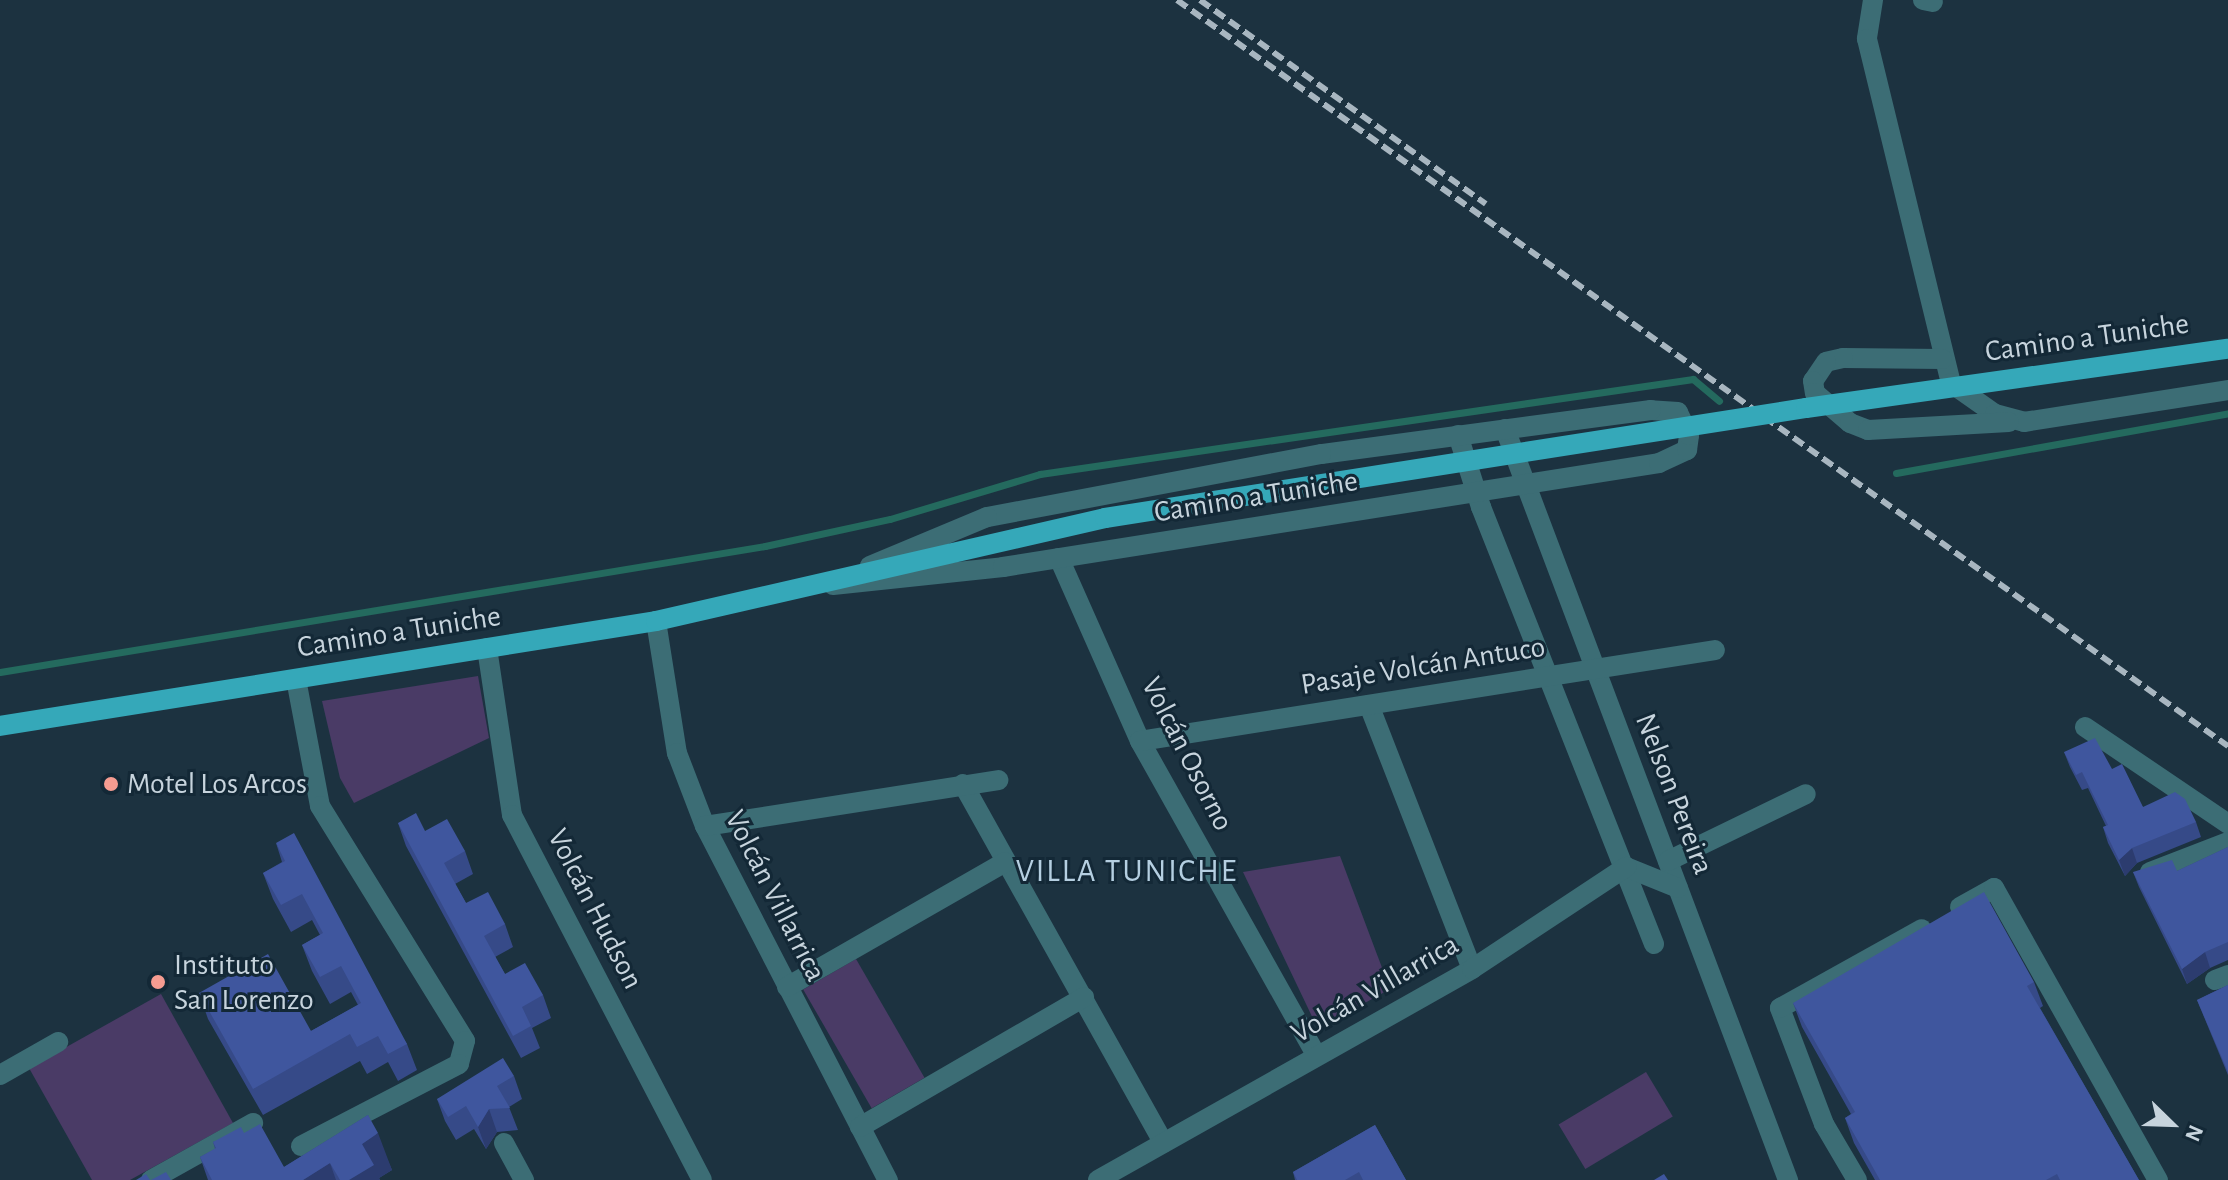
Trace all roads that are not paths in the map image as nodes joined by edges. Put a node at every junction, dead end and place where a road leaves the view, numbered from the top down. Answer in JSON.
{"nodes":[{"id":1,"x":1873,"y":0,"type":"edge"},
{"id":2,"x":2228,"y":349,"type":"edge"},
{"id":3,"x":1942,"y":359,"type":"junction"},
{"id":4,"x":2228,"y":390,"type":"edge"},
{"id":5,"x":2024,"y":422,"type":"junction"},
{"id":6,"x":1505,"y":429,"type":"junction"},
{"id":7,"x":1458,"y":435,"type":"junction"},
{"id":8,"x":1525,"y":486,"type":"junction"},
{"id":9,"x":1477,"y":493,"type":"junction"},
{"id":10,"x":1059,"y":558,"type":"junction"},
{"id":11,"x":848,"y":576,"type":"junction"},
{"id":12,"x":805,"y":586,"type":"junction"},
{"id":13,"x":656,"y":621,"type":"junction"},
{"id":14,"x":487,"y":648,"type":"junction"},
{"id":15,"x":1715,"y":650,"type":"dead end"},
{"id":16,"x":1593,"y":669,"type":"junction"},
{"id":17,"x":1548,"y":676,"type":"junction"},
{"id":18,"x":296,"y":679,"type":"junction"},
{"id":19,"x":1369,"y":705,"type":"junction"},
{"id":20,"x":0,"y":726,"type":"edge"},
{"id":21,"x":2085,"y":727,"type":"dead end"},
{"id":22,"x":1140,"y":741,"type":"junction"},
{"id":23,"x":998,"y":780,"type":"dead end"},
{"id":24,"x":963,"y":784,"type":"junction"},
{"id":25,"x":1806,"y":794,"type":"dead end"},
{"id":26,"x":2228,"y":824,"type":"edge"},
{"id":27,"x":705,"y":826,"type":"junction"},
{"id":28,"x":2228,"y":842,"type":"edge"},
{"id":29,"x":1668,"y":861,"type":"junction"},
{"id":30,"x":1005,"y":862,"type":"junction"},
{"id":31,"x":1626,"y":867,"type":"junction"},
{"id":32,"x":2142,"y":875,"type":"edge"},
{"id":33,"x":1678,"y":888,"type":"junction"},
{"id":34,"x":1654,"y":944,"type":"dead end"},
{"id":35,"x":1472,"y":969,"type":"junction"},
{"id":36,"x":787,"y":987,"type":"junction"},
{"id":37,"x":1084,"y":997,"type":"junction"},
{"id":38,"x":58,"y":1042,"type":"dead end"},
{"id":39,"x":1317,"y":1056,"type":"junction"},
{"id":40,"x":0,"y":1075,"type":"edge"},
{"id":41,"x":253,"y":1123,"type":"dead end"},
{"id":42,"x":860,"y":1127,"type":"junction"},
{"id":43,"x":504,"y":1143,"type":"dead end"},
{"id":44,"x":1164,"y":1143,"type":"junction"},
{"id":45,"x":301,"y":1146,"type":"dead end"},
{"id":46,"x":151,"y":1180,"type":"edge"},
{"id":47,"x":524,"y":1180,"type":"edge"},
{"id":48,"x":702,"y":1180,"type":"edge"},
{"id":49,"x":888,"y":1180,"type":"edge"},
{"id":50,"x":1098,"y":1180,"type":"edge"},
{"id":51,"x":1788,"y":1180,"type":"edge"},
{"id":52,"x":1857,"y":1180,"type":"edge"},
{"id":53,"x":2158,"y":1180,"type":"edge"}],
"edges":[{"from":1,"to":3,"type":"street"},
{"from":2,"to":11,"type":"main road","name":"Camino a Tuniche","bridge":true},
{"from":3,"to":5,"type":"street","name":"Camino a Tuniche"},
{"from":3,"to":5,"type":"street","name":"Camino a Tuniche"},
{"from":4,"to":5,"type":"street","name":"Camino a Tuniche"},
{"from":6,"to":7,"type":"street","name":"Camino a Tuniche"},
{"from":6,"to":8,"type":"street","name":"Nelson Pereira"},
{"from":6,"to":8,"type":"street","name":"Camino a Tuniche"},
{"from":7,"to":9,"type":"street"},
{"from":7,"to":11,"type":"street","name":"Camino a Tuniche"},
{"from":8,"to":9,"type":"street","name":"Camino a Tuniche"},
{"from":8,"to":16,"type":"street","name":"Nelson Pereira"},
{"from":9,"to":10,"type":"street","name":"Camino a Tuniche"},
{"from":9,"to":17,"type":"street"},
{"from":10,"to":12,"type":"street","name":"Camino a Tuniche"},
{"from":10,"to":22,"type":"street","name":"Volcán Osorno"},
{"from":11,"to":12,"type":"main road","name":"Camino a Tuniche"},
{"from":12,"to":13,"type":"main road","name":"Camino a Tuniche"},
{"from":13,"to":14,"type":"main road","name":"Camino a Tuniche"},
{"from":13,"to":27,"type":"street","name":"Volcán Villarrica"},
{"from":14,"to":18,"type":"main road","name":"Camino a Tuniche"},
{"from":14,"to":48,"type":"street","name":"Volcán Hudson"},
{"from":15,"to":16,"type":"street","name":"Pasaje Volcán Antuco"},
{"from":16,"to":17,"type":"street","name":"Pasaje Volcán Antuco"},
{"from":16,"to":29,"type":"street","name":"Nelson Pereira"},
{"from":17,"to":19,"type":"street","name":"Pasaje Volcán Antuco"},
{"from":17,"to":31,"type":"street"},
{"from":18,"to":20,"type":"main road","name":"Camino a Tuniche"},
{"from":18,"to":45,"type":"street"},
{"from":19,"to":22,"type":"street","name":"Pasaje Volcán Antuco"},
{"from":19,"to":35,"type":"street"},
{"from":21,"to":26,"type":"street"},
{"from":22,"to":39,"type":"street","name":"Volcán Osorno"},
{"from":23,"to":24,"type":"street"},
{"from":24,"to":27,"type":"street"},
{"from":24,"to":30,"type":"street"},
{"from":25,"to":29,"type":"street"},
{"from":27,"to":36,"type":"street","name":"Volcán Villarrica"},
{"from":28,"to":32,"type":"street"},
{"from":29,"to":33,"type":"street","name":"Nelson Pereira"},
{"from":30,"to":36,"type":"street"},
{"from":30,"to":37,"type":"street"},
{"from":31,"to":33,"type":"street"},
{"from":31,"to":34,"type":"street"},
{"from":31,"to":35,"type":"street","name":"Volcán Villarrica"},
{"from":33,"to":51,"type":"street","name":"Nelson Pereira"},
{"from":35,"to":39,"type":"street","name":"Volcán Villarrica"},
{"from":36,"to":42,"type":"street","name":"Volcán Villarrica"},
{"from":37,"to":42,"type":"street"},
{"from":37,"to":44,"type":"street"},
{"from":38,"to":40,"type":"street"},
{"from":39,"to":44,"type":"street","name":"Volcán Villarrica"},
{"from":41,"to":46,"type":"street"},
{"from":42,"to":49,"type":"street","name":"Volcán Villarrica"},
{"from":43,"to":47,"type":"street"},
{"from":44,"to":50,"type":"street","name":"Volcán Villarrica"},
{"from":52,"to":53,"type":"street"}]}
